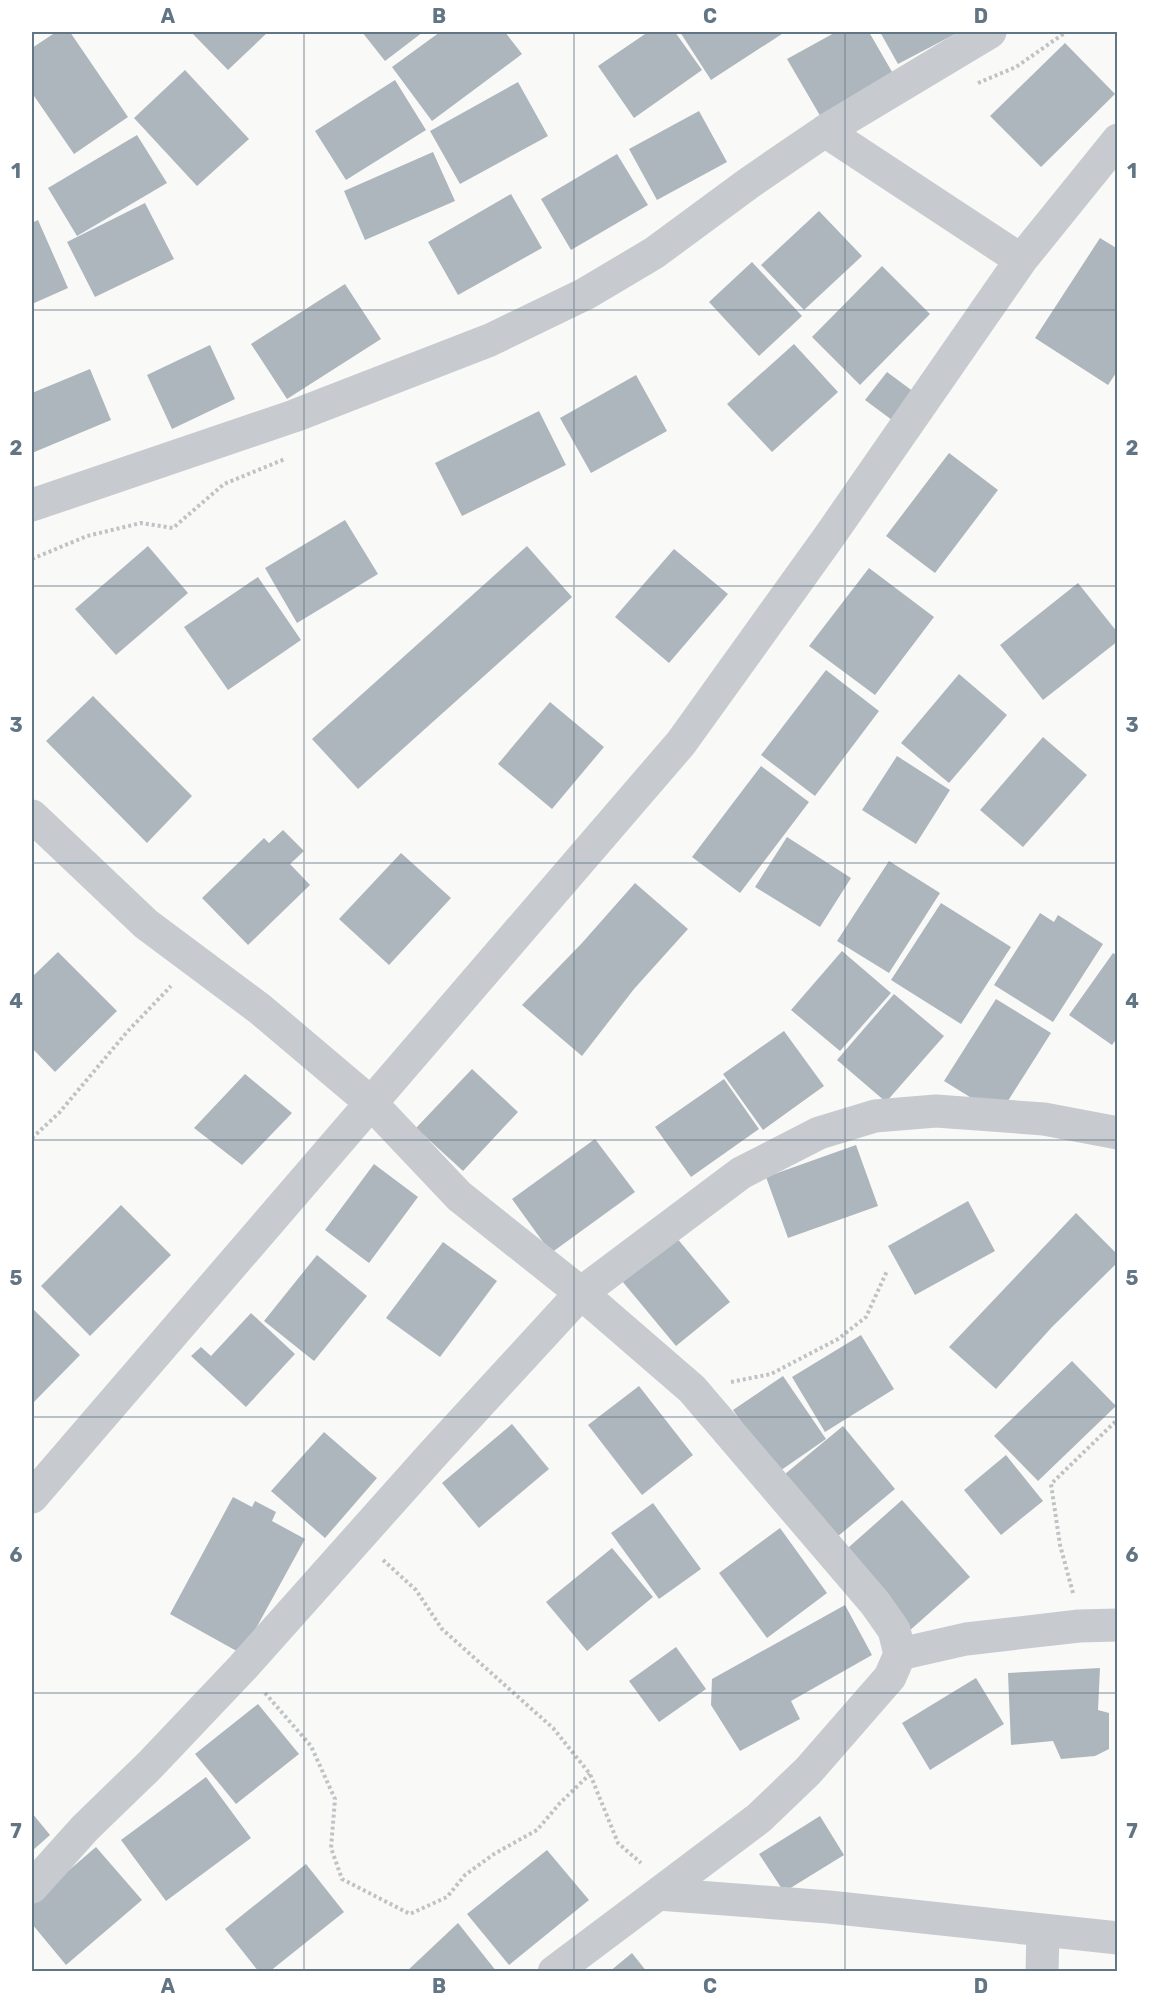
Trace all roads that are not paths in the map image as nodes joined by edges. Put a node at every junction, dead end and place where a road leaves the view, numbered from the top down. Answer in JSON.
{"nodes":[{"id":1,"x":990,"y":32,"type":"edge"},
{"id":2,"x":825,"y":131,"type":"junction"},
{"id":3,"x":1118,"y":140,"type":"edge"},
{"id":4,"x":1021,"y":260,"type":"junction"},
{"id":5,"x":32,"y":505,"type":"edge"},
{"id":6,"x":32,"y":816,"type":"edge"},
{"id":7,"x":370,"y":1102,"type":"junction"},
{"id":8,"x":1118,"y":1133,"type":"edge"},
{"id":9,"x":581,"y":1293,"type":"junction"},
{"id":10,"x":32,"y":1497,"type":"edge"},
{"id":11,"x":1118,"y":1624,"type":"edge"},
{"id":12,"x":900,"y":1654,"type":"junction"},
{"id":13,"x":32,"y":1887,"type":"edge"},
{"id":14,"x":658,"y":1894,"type":"junction"},
{"id":15,"x":1043,"y":1931,"type":"junction"},
{"id":16,"x":1118,"y":1938,"type":"edge"},
{"id":17,"x":555,"y":1971,"type":"edge"},
{"id":18,"x":1042,"y":1971,"type":"edge"}],
"edges":[{"from":1,"to":2,"type":"street"},
{"from":2,"to":4,"type":"street"},
{"from":2,"to":5,"type":"street"},
{"from":3,"to":4,"type":"street"},
{"from":4,"to":7,"type":"street"},
{"from":6,"to":7,"type":"street"},
{"from":7,"to":9,"type":"street"},
{"from":7,"to":10,"type":"street"},
{"from":8,"to":9,"type":"street"},
{"from":9,"to":12,"type":"street"},
{"from":9,"to":13,"type":"street"},
{"from":11,"to":12,"type":"street"},
{"from":12,"to":14,"type":"street"},
{"from":14,"to":15,"type":"street"},
{"from":14,"to":17,"type":"street"},
{"from":15,"to":16,"type":"street"},
{"from":15,"to":18,"type":"street"}]}
